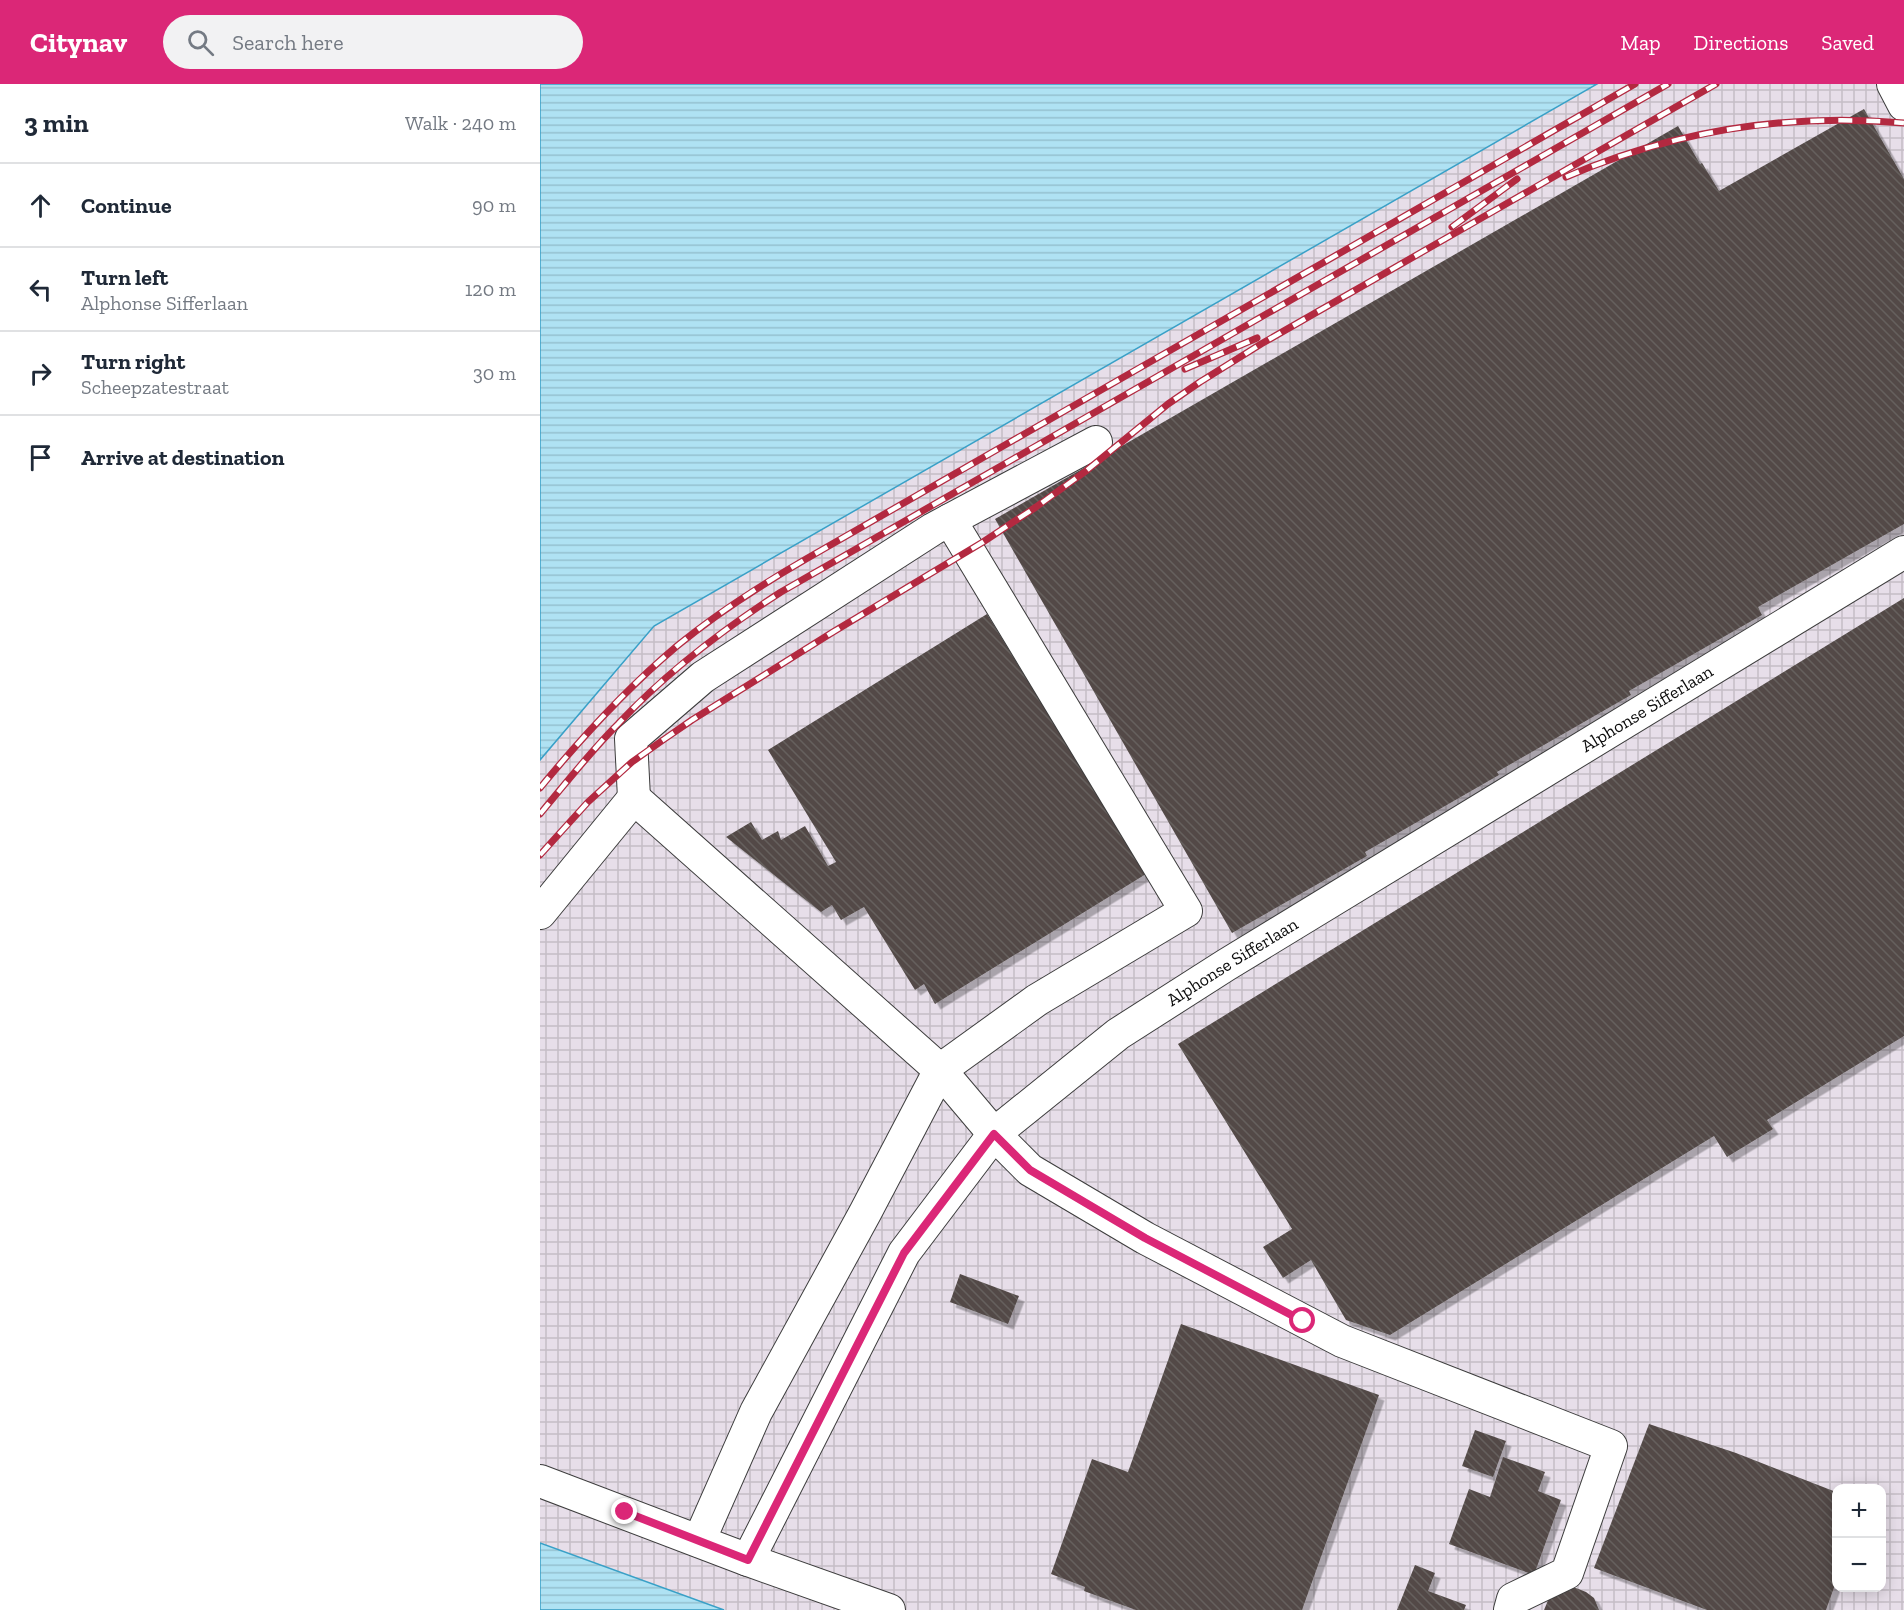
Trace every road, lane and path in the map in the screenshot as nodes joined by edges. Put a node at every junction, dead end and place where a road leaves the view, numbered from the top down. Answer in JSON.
{"nodes":[{"id":1,"x":1893,"y":84,"type":"edge"},
{"id":2,"x":1904,"y":105,"type":"edge"},
{"id":3,"x":1096,"y":442,"type":"dead end"},
{"id":4,"x":950,"y":520,"type":"junction"},
{"id":5,"x":1904,"y":552,"type":"edge"},
{"id":6,"x":634,"y":798,"type":"junction"},
{"id":7,"x":540,"y":914,"type":"edge"},
{"id":8,"x":940,"y":1070,"type":"junction"},
{"id":9,"x":994,"y":1134,"type":"junction"},
{"id":10,"x":540,"y":1481,"type":"edge"},
{"id":11,"x":699,"y":1541,"type":"junction"},
{"id":12,"x":748,"y":1560,"type":"junction"},
{"id":13,"x":889,"y":1610,"type":"edge"},
{"id":14,"x":1510,"y":1610,"type":"edge"}],
"edges":[{"from":1,"to":2,"type":"street"},
{"from":3,"to":4,"type":"street"},
{"from":4,"to":6,"type":"street"},
{"from":4,"to":8,"type":"street"},
{"from":5,"to":9,"type":"street","name":"Alphonse Sifferlaan"},
{"from":6,"to":7,"type":"street"},
{"from":6,"to":8,"type":"street"},
{"from":8,"to":9,"type":"street"},
{"from":8,"to":11,"type":"street"},
{"from":9,"to":12,"type":"street","name":"Alphonse Sifferlaan"},
{"from":9,"to":14,"type":"street"},
{"from":10,"to":11,"type":"street"},
{"from":11,"to":12,"type":"street"},
{"from":12,"to":13,"type":"street"}]}
